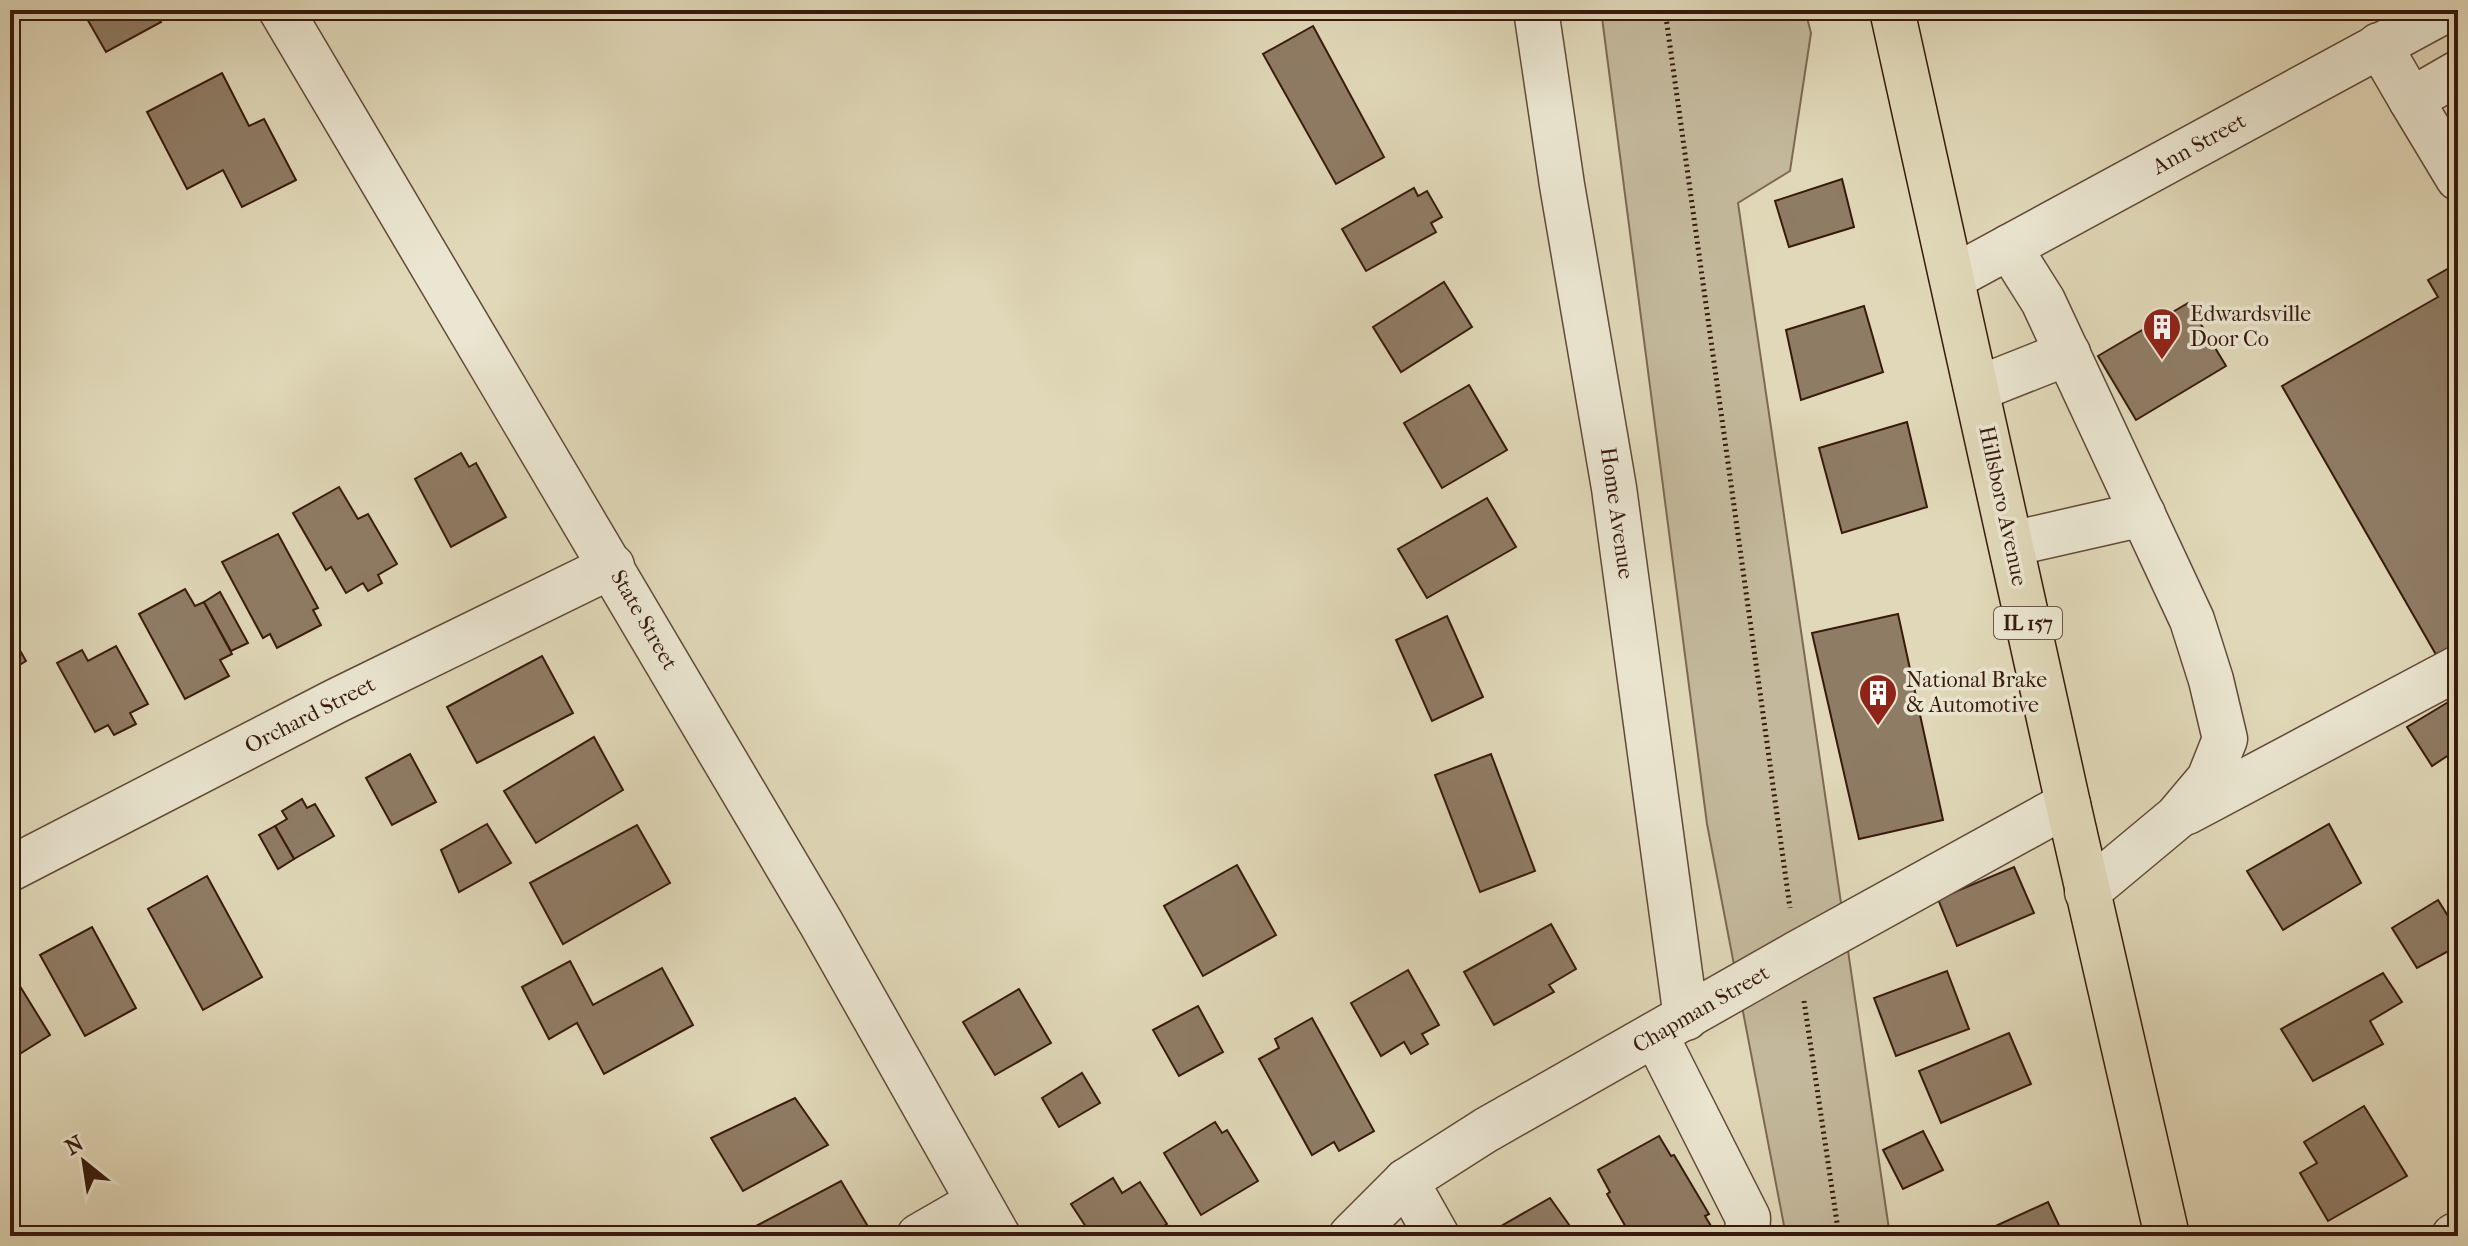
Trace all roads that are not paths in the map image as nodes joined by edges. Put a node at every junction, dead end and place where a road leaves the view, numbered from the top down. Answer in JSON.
{"nodes":[{"id":1,"x":281,"y":10,"type":"edge"},
{"id":2,"x":1536,"y":10,"type":"edge"},
{"id":3,"x":1892,"y":10,"type":"edge"},
{"id":4,"x":2446,"y":10,"type":"edge"},
{"id":5,"x":2379,"y":45,"type":"junction"},
{"id":6,"x":2458,"y":73,"type":"edge"},
{"id":7,"x":2411,"y":100,"type":"junction"},
{"id":8,"x":2458,"y":178,"type":"edge"},
{"id":9,"x":2009,"y":247,"type":"junction"},
{"id":10,"x":1952,"y":278,"type":"junction"},
{"id":11,"x":2068,"y":353,"type":"junction"},
{"id":12,"x":1977,"y":389,"type":"junction"},
{"id":13,"x":2143,"y":514,"type":"junction"},
{"id":14,"x":2011,"y":544,"type":"junction"},
{"id":15,"x":612,"y":566,"type":"junction"},
{"id":16,"x":2458,"y":668,"type":"edge"},
{"id":17,"x":2068,"y":804,"type":"junction"},
{"id":18,"x":2177,"y":817,"type":"junction"},
{"id":19,"x":10,"y":869,"type":"edge"},
{"id":20,"x":2087,"y":892,"type":"junction"},
{"id":21,"x":1671,"y":1027,"type":"junction"},
{"id":22,"x":1406,"y":1181,"type":"junction"},
{"id":23,"x":988,"y":1219,"type":"edge"},
{"id":24,"x":919,"y":1236,"type":"edge"},
{"id":25,"x":1351,"y":1236,"type":"edge"},
{"id":26,"x":1437,"y":1236,"type":"edge"},
{"id":27,"x":1747,"y":1236,"type":"edge"},
{"id":28,"x":2167,"y":1236,"type":"edge"}],
"edges":[{"from":1,"to":15,"type":"street","name":"State Street"},
{"from":2,"to":21,"type":"street","name":"Home Avenue"},
{"from":3,"to":10,"type":"main road","name":"Hillsboro Avenue","number":"IL 157"},
{"from":4,"to":5,"type":"street","name":"Ann Street"},
{"from":5,"to":7,"type":"street"},
{"from":5,"to":9,"type":"street","name":"Ann Street"},
{"from":6,"to":7,"type":"street"},
{"from":7,"to":8,"type":"street"},
{"from":9,"to":10,"type":"street","name":"Ann Street"},
{"from":9,"to":11,"type":"street"},
{"from":10,"to":12,"type":"main road","name":"Hillsboro Avenue","number":"IL 157"},
{"from":11,"to":12,"type":"street"},
{"from":11,"to":13,"type":"street"},
{"from":12,"to":14,"type":"main road","name":"Hillsboro Avenue","number":"IL 157"},
{"from":13,"to":14,"type":"street"},
{"from":13,"to":18,"type":"street"},
{"from":14,"to":17,"type":"main road","name":"Hillsboro Avenue","number":"IL 157"},
{"from":15,"to":19,"type":"street","name":"Orchard Street"},
{"from":15,"to":23,"type":"street","name":"State Street"},
{"from":16,"to":18,"type":"street"},
{"from":17,"to":20,"type":"main road","name":"Hillsboro Avenue","number":"IL 157"},
{"from":17,"to":21,"type":"street","name":"Chapman Street"},
{"from":18,"to":20,"type":"street"},
{"from":20,"to":28,"type":"main road","name":"Hillsboro Avenue","number":"IL 157"},
{"from":21,"to":22,"type":"street","name":"Chapman Street"},
{"from":21,"to":27,"type":"street","name":"Home Avenue"},
{"from":22,"to":25,"type":"street","name":"Chapman Street"},
{"from":22,"to":26,"type":"street"},
{"from":23,"to":24,"type":"street"}]}
